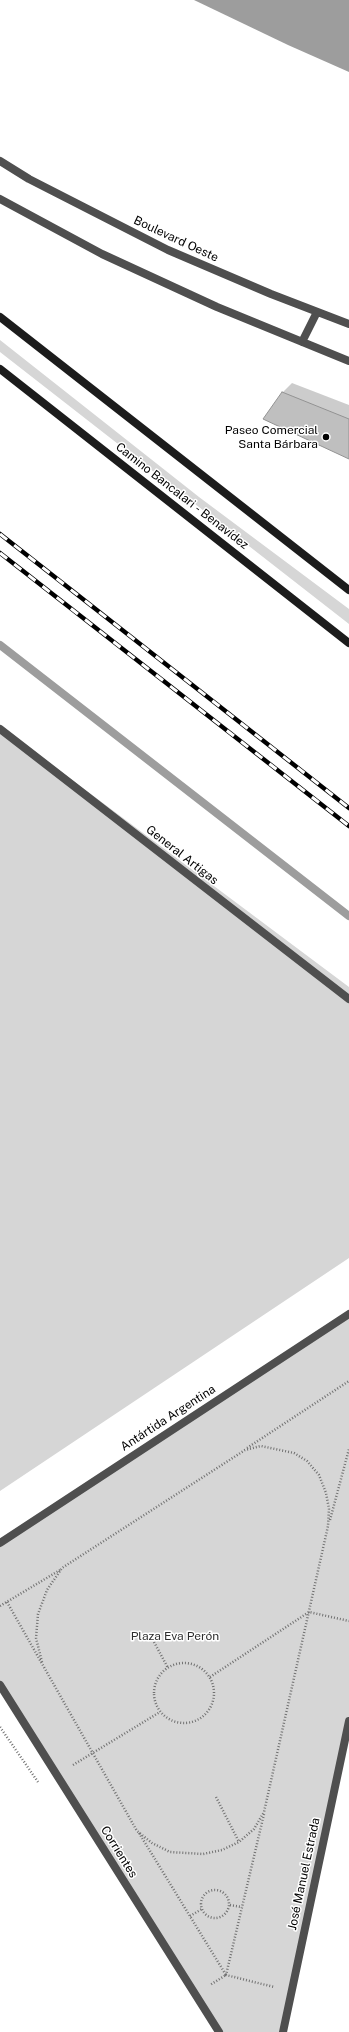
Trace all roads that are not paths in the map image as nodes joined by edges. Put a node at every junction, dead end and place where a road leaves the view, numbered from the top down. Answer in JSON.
{"nodes":[{"id":1,"x":0,"y":161,"type":"edge"},
{"id":2,"x":0,"y":199,"type":"edge"},
{"id":3,"x":317,"y":312,"type":"junction"},
{"id":4,"x":0,"y":316,"type":"edge"},
{"id":5,"x":349,"y":324,"type":"edge"},
{"id":6,"x":302,"y":342,"type":"junction"},
{"id":7,"x":349,"y":361,"type":"edge"},
{"id":8,"x":0,"y":369,"type":"edge"},
{"id":9,"x":349,"y":590,"type":"edge"},
{"id":10,"x":349,"y":643,"type":"edge"},
{"id":11,"x":0,"y":729,"type":"edge"},
{"id":12,"x":349,"y":999,"type":"edge"},
{"id":13,"x":349,"y":1314,"type":"edge"},
{"id":14,"x":0,"y":1542,"type":"edge"},
{"id":15,"x":0,"y":1686,"type":"edge"},
{"id":16,"x":349,"y":1721,"type":"edge"},
{"id":17,"x":219,"y":2032,"type":"edge"},
{"id":18,"x":283,"y":2032,"type":"edge"}],
"edges":[{"from":1,"to":3,"type":"street","name":"Boulevard Oeste"},
{"from":2,"to":6,"type":"street"},
{"from":3,"to":5,"type":"street","name":"Boulevard Oeste"},
{"from":3,"to":6,"type":"street"},
{"from":4,"to":9,"type":"main road"},
{"from":6,"to":7,"type":"street"},
{"from":8,"to":10,"type":"main road","name":"Camino Bancalari - Benavídez"},
{"from":11,"to":12,"type":"street","name":"General Artigas"},
{"from":13,"to":14,"type":"street","name":"Antártida Argentina"},
{"from":15,"to":17,"type":"street","name":"Corrientes"},
{"from":16,"to":18,"type":"street","name":"José Manuel Estrada"}]}
